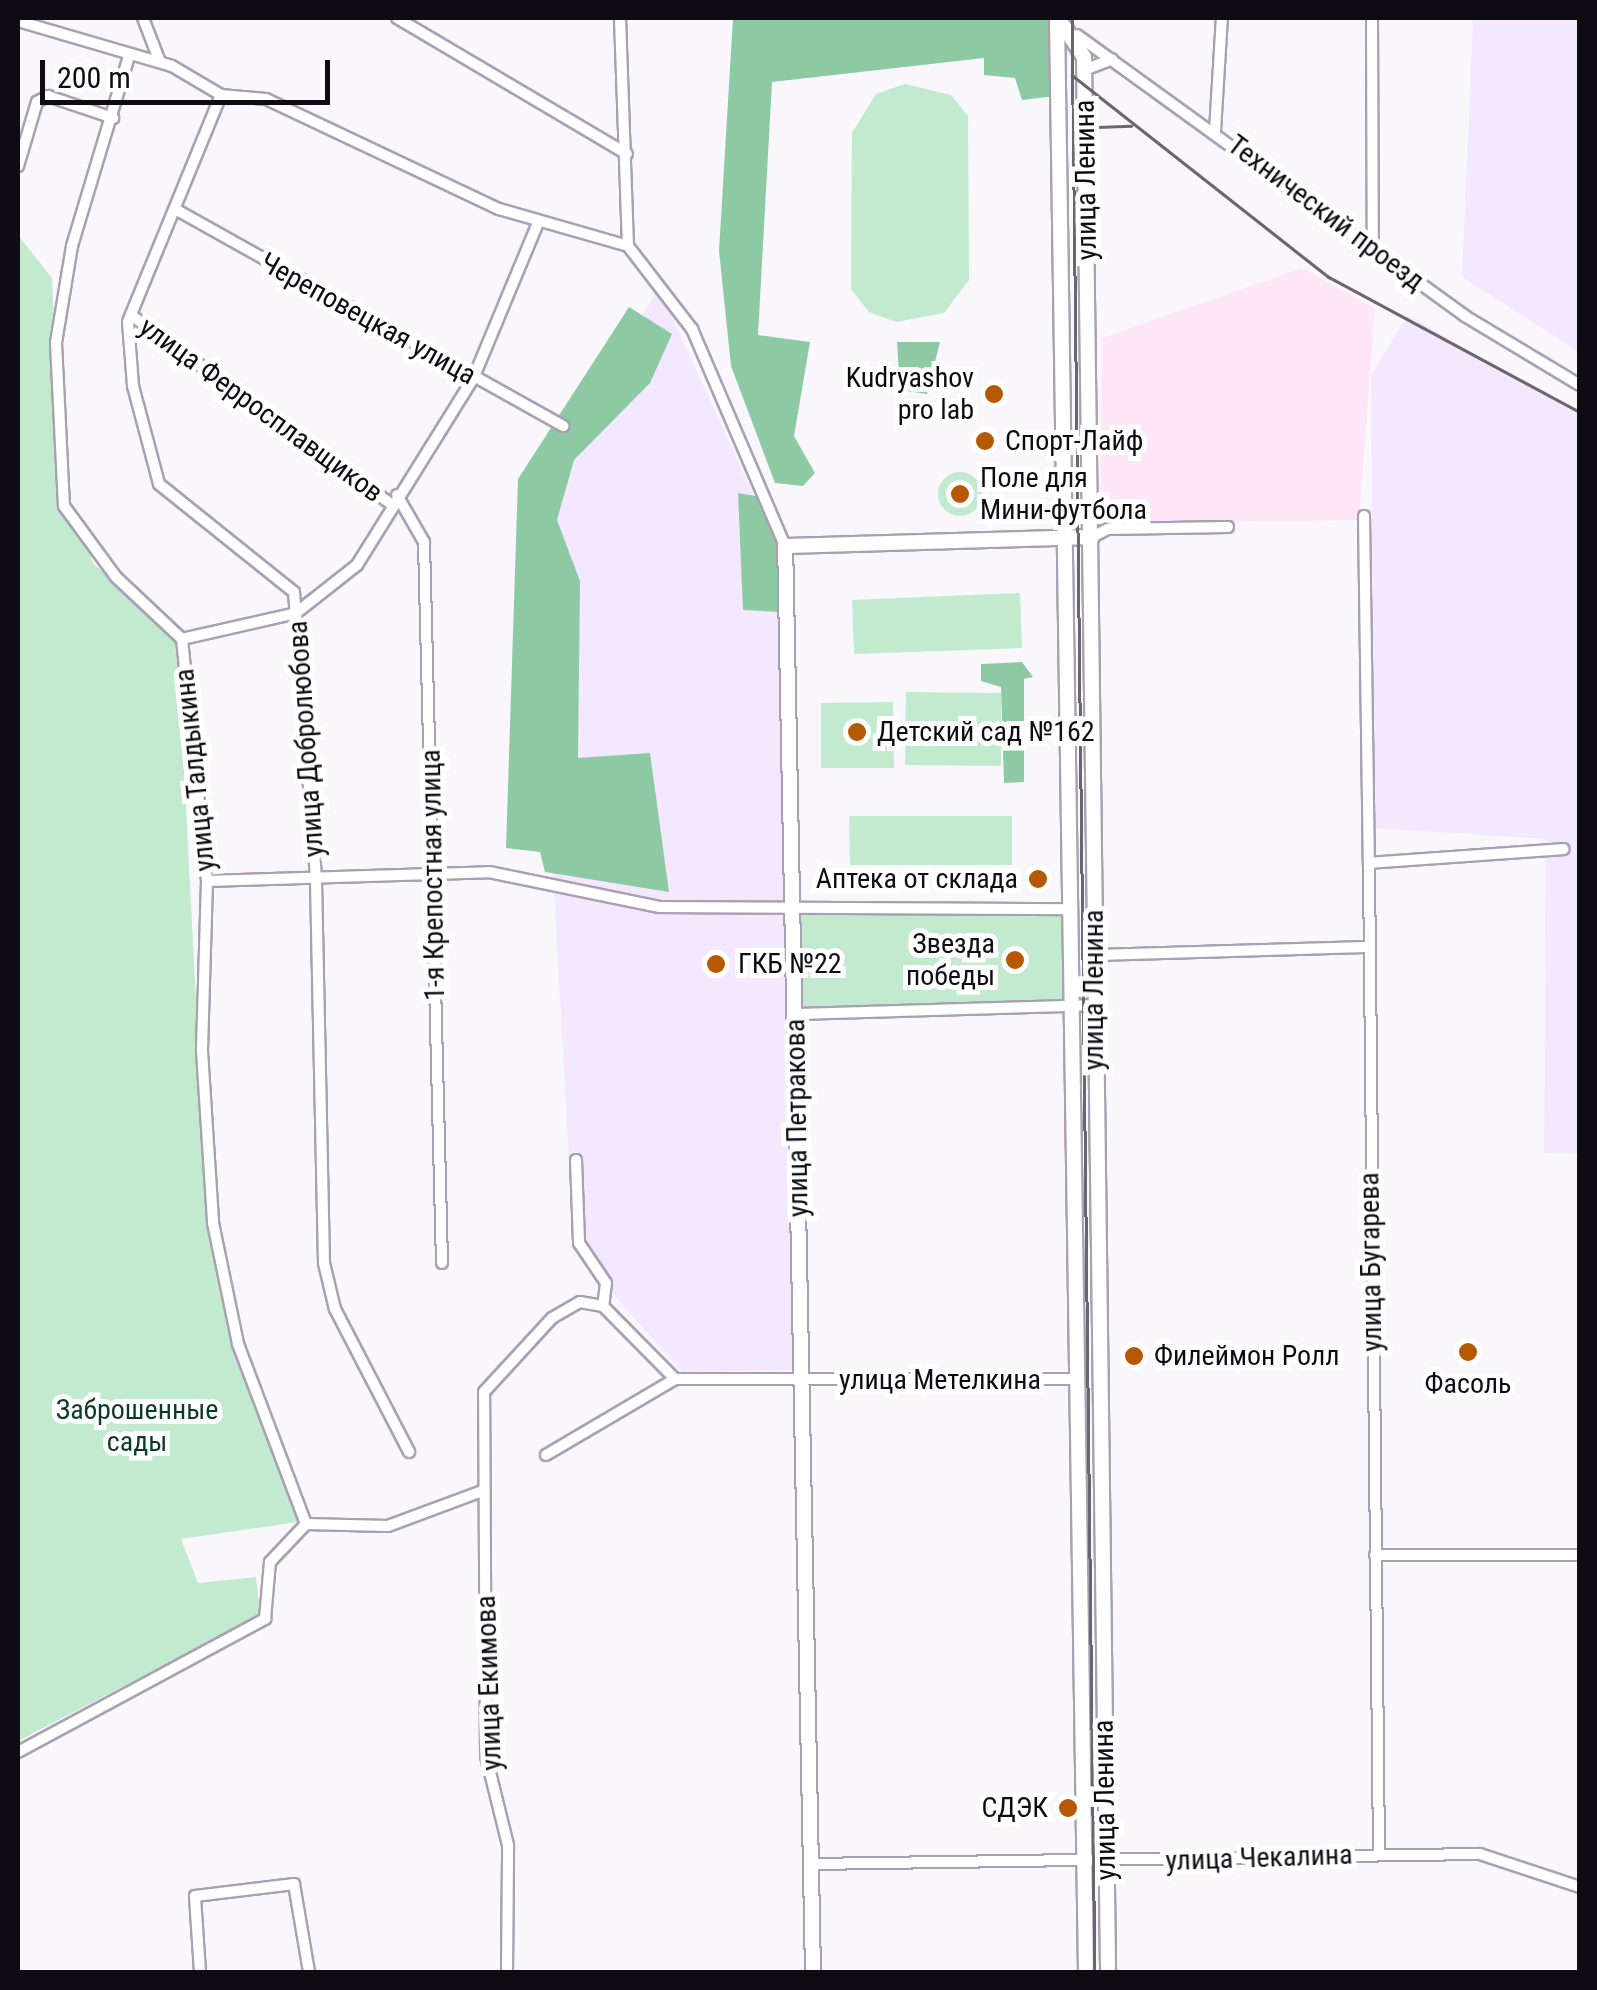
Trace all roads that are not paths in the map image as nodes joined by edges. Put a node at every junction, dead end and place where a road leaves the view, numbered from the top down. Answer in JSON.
{"nodes":[{"id":1,"x":143,"y":18,"type":"edge"},
{"id":2,"x":397,"y":18,"type":"edge"},
{"id":3,"x":620,"y":18,"type":"edge"},
{"id":4,"x":1057,"y":18,"type":"edge"},
{"id":5,"x":1222,"y":18,"type":"edge"},
{"id":6,"x":1372,"y":18,"type":"edge"},
{"id":7,"x":18,"y":22,"type":"edge"},
{"id":8,"x":1077,"y":35,"type":"junction"},
{"id":9,"x":129,"y":56,"type":"junction"},
{"id":10,"x":1112,"y":59,"type":"junction"},
{"id":11,"x":160,"y":62,"type":"junction"},
{"id":12,"x":1084,"y":70,"type":"junction"},
{"id":13,"x":221,"y":94,"type":"junction"},
{"id":14,"x":113,"y":118,"type":"junction"},
{"id":15,"x":1215,"y":131,"type":"junction"},
{"id":16,"x":627,"y":154,"type":"junction"},
{"id":17,"x":18,"y":166,"type":"edge"},
{"id":18,"x":175,"y":209,"type":"junction"},
{"id":19,"x":538,"y":223,"type":"junction"},
{"id":20,"x":628,"y":246,"type":"junction"},
{"id":21,"x":1374,"y":251,"type":"junction"},
{"id":22,"x":131,"y":315,"type":"junction"},
{"id":23,"x":473,"y":379,"type":"junction"},
{"id":24,"x":1580,"y":385,"type":"edge"},
{"id":25,"x":562,"y":426,"type":"dead end"},
{"id":26,"x":394,"y":500,"type":"junction"},
{"id":27,"x":1364,"y":516,"type":"dead end"},
{"id":28,"x":1228,"y":527,"type":"dead end"},
{"id":29,"x":1092,"y":538,"type":"junction"},
{"id":30,"x":1067,"y":540,"type":"junction"},
{"id":31,"x":786,"y":546,"type":"junction"},
{"id":32,"x":296,"y":612,"type":"junction"},
{"id":33,"x":182,"y":639,"type":"junction"},
{"id":34,"x":1563,"y":849,"type":"dead end"},
{"id":35,"x":1369,"y":863,"type":"junction"},
{"id":36,"x":435,"y":873,"type":"junction"},
{"id":37,"x":207,"y":881,"type":"junction"},
{"id":38,"x":316,"y":882,"type":"junction"},
{"id":39,"x":793,"y":908,"type":"junction"},
{"id":40,"x":1072,"y":909,"type":"junction"},
{"id":41,"x":1369,"y":946,"type":"junction"},
{"id":42,"x":1094,"y":955,"type":"junction"},
{"id":43,"x":1094,"y":1005,"type":"junction"},
{"id":44,"x":1072,"y":1006,"type":"junction"},
{"id":45,"x":795,"y":1014,"type":"junction"},
{"id":46,"x":576,"y":1160,"type":"dead end"},
{"id":47,"x":442,"y":1262,"type":"dead end"},
{"id":48,"x":603,"y":1306,"type":"junction"},
{"id":49,"x":675,"y":1379,"type":"junction"},
{"id":50,"x":1077,"y":1379,"type":"junction"},
{"id":51,"x":802,"y":1382,"type":"junction"},
{"id":52,"x":409,"y":1452,"type":"dead end"},
{"id":53,"x":546,"y":1455,"type":"dead end"},
{"id":54,"x":485,"y":1490,"type":"junction"},
{"id":55,"x":306,"y":1524,"type":"junction"},
{"id":56,"x":1580,"y":1554,"type":"edge"},
{"id":57,"x":1376,"y":1555,"type":"junction"},
{"id":58,"x":18,"y":1752,"type":"edge"},
{"id":59,"x":1380,"y":1855,"type":"junction"},
{"id":60,"x":1084,"y":1862,"type":"junction"},
{"id":61,"x":1107,"y":1862,"type":"junction"},
{"id":62,"x":812,"y":1864,"type":"junction"},
{"id":63,"x":1580,"y":1887,"type":"edge"},
{"id":64,"x":200,"y":1972,"type":"edge"},
{"id":65,"x":308,"y":1972,"type":"edge"},
{"id":66,"x":507,"y":1972,"type":"edge"},
{"id":67,"x":813,"y":1972,"type":"edge"},
{"id":68,"x":1086,"y":1972,"type":"edge"},
{"id":69,"x":1108,"y":1972,"type":"edge"}],
"edges":[{"from":1,"to":11,"type":"street"},
{"from":2,"to":16,"type":"street"},
{"from":3,"to":16,"type":"street"},
{"from":4,"to":8,"type":"main road","name":"улица Ленина"},
{"from":4,"to":30,"type":"main road","name":"улица Ленина"},
{"from":5,"to":15,"type":"street"},
{"from":6,"to":21,"type":"street"},
{"from":7,"to":9,"type":"street"},
{"from":8,"to":10,"type":"street","name":"Технический проезд"},
{"from":8,"to":12,"type":"main road","name":"улица Ленина"},
{"from":9,"to":11,"type":"street"},
{"from":9,"to":14,"type":"street","name":"улица Талдыкина"},
{"from":10,"to":12,"type":"street"},
{"from":10,"to":15,"type":"street","name":"Технический проезд"},
{"from":11,"to":13,"type":"street"},
{"from":12,"to":29,"type":"main road","name":"улица Ленина"},
{"from":13,"to":18,"type":"street","name":"улица Добролюбова"},
{"from":13,"to":19,"type":"street"},
{"from":14,"to":17,"type":"street"},
{"from":14,"to":33,"type":"street","name":"улица Талдыкина"},
{"from":15,"to":21,"type":"street","name":"Технический проезд"},
{"from":16,"to":20,"type":"street"},
{"from":18,"to":22,"type":"street","name":"улица Добролюбова"},
{"from":18,"to":23,"type":"street","name":"Череповецкая улица"},
{"from":19,"to":20,"type":"street"},
{"from":19,"to":23,"type":"street"},
{"from":20,"to":31,"type":"street","name":"улица Петракова"},
{"from":21,"to":24,"type":"street","name":"Технический проезд"},
{"from":22,"to":26,"type":"street","name":"улица Ферросплавщиков"},
{"from":22,"to":32,"type":"street","name":"улица Добролюбова"},
{"from":23,"to":25,"type":"street","name":"Череповецкая улица"},
{"from":23,"to":26,"type":"street"},
{"from":26,"to":32,"type":"street"},
{"from":26,"to":36,"type":"street","name":"1-я Крепостная улица"},
{"from":27,"to":35,"type":"street","name":"улица Бугарева"},
{"from":28,"to":29,"type":"street"},
{"from":29,"to":30,"type":"main road"},
{"from":29,"to":42,"type":"main road","name":"улица Ленина"},
{"from":30,"to":31,"type":"main road"},
{"from":30,"to":40,"type":"main road","name":"улица Ленина"},
{"from":31,"to":39,"type":"main road","name":"улица Петракова"},
{"from":32,"to":33,"type":"street"},
{"from":32,"to":38,"type":"street","name":"улица Добролюбова"},
{"from":33,"to":37,"type":"street","name":"улица Талдыкина"},
{"from":34,"to":35,"type":"street"},
{"from":35,"to":41,"type":"street","name":"улица Бугарева"},
{"from":36,"to":38,"type":"street"},
{"from":36,"to":39,"type":"street"},
{"from":36,"to":47,"type":"street","name":"1-я Крепостная улица"},
{"from":37,"to":38,"type":"street"},
{"from":37,"to":55,"type":"street","name":"улица Талдыкина"},
{"from":38,"to":52,"type":"street","name":"улица Добролюбова"},
{"from":39,"to":40,"type":"street"},
{"from":39,"to":45,"type":"main road","name":"улица Петракова"},
{"from":40,"to":44,"type":"main road","name":"улица Ленина"},
{"from":41,"to":42,"type":"street"},
{"from":41,"to":57,"type":"street","name":"улица Бугарева"},
{"from":42,"to":43,"type":"main road","name":"улица Ленина"},
{"from":43,"to":44,"type":"street"},
{"from":43,"to":61,"type":"main road","name":"улица Ленина"},
{"from":44,"to":45,"type":"street"},
{"from":44,"to":50,"type":"main road","name":"улица Ленина"},
{"from":45,"to":51,"type":"main road","name":"улица Петракова"},
{"from":46,"to":48,"type":"street"},
{"from":48,"to":49,"type":"street"},
{"from":48,"to":54,"type":"street","name":"улица Екимова"},
{"from":49,"to":51,"type":"street","name":"улица Метелкина"},
{"from":49,"to":53,"type":"street"},
{"from":50,"to":51,"type":"street","name":"улица Метелкина"},
{"from":50,"to":60,"type":"main road","name":"улица Ленина"},
{"from":51,"to":62,"type":"main road","name":"улица Петракова"},
{"from":54,"to":55,"type":"street"},
{"from":54,"to":66,"type":"street","name":"улица Екимова"},
{"from":55,"to":58,"type":"street"},
{"from":56,"to":57,"type":"street"},
{"from":57,"to":59,"type":"street","name":"улица Бугарева"},
{"from":59,"to":61,"type":"street","name":"улица Чекалина"},
{"from":59,"to":63,"type":"street","name":"улица Чекалина"},
{"from":60,"to":61,"type":"street","name":"улица Чекалина"},
{"from":60,"to":62,"type":"street","name":"улица Чекалина"},
{"from":60,"to":68,"type":"main road","name":"улица Ленина"},
{"from":61,"to":69,"type":"main road","name":"улица Ленина"},
{"from":62,"to":67,"type":"main road","name":"улица Петракова"},
{"from":64,"to":65,"type":"street"}]}
